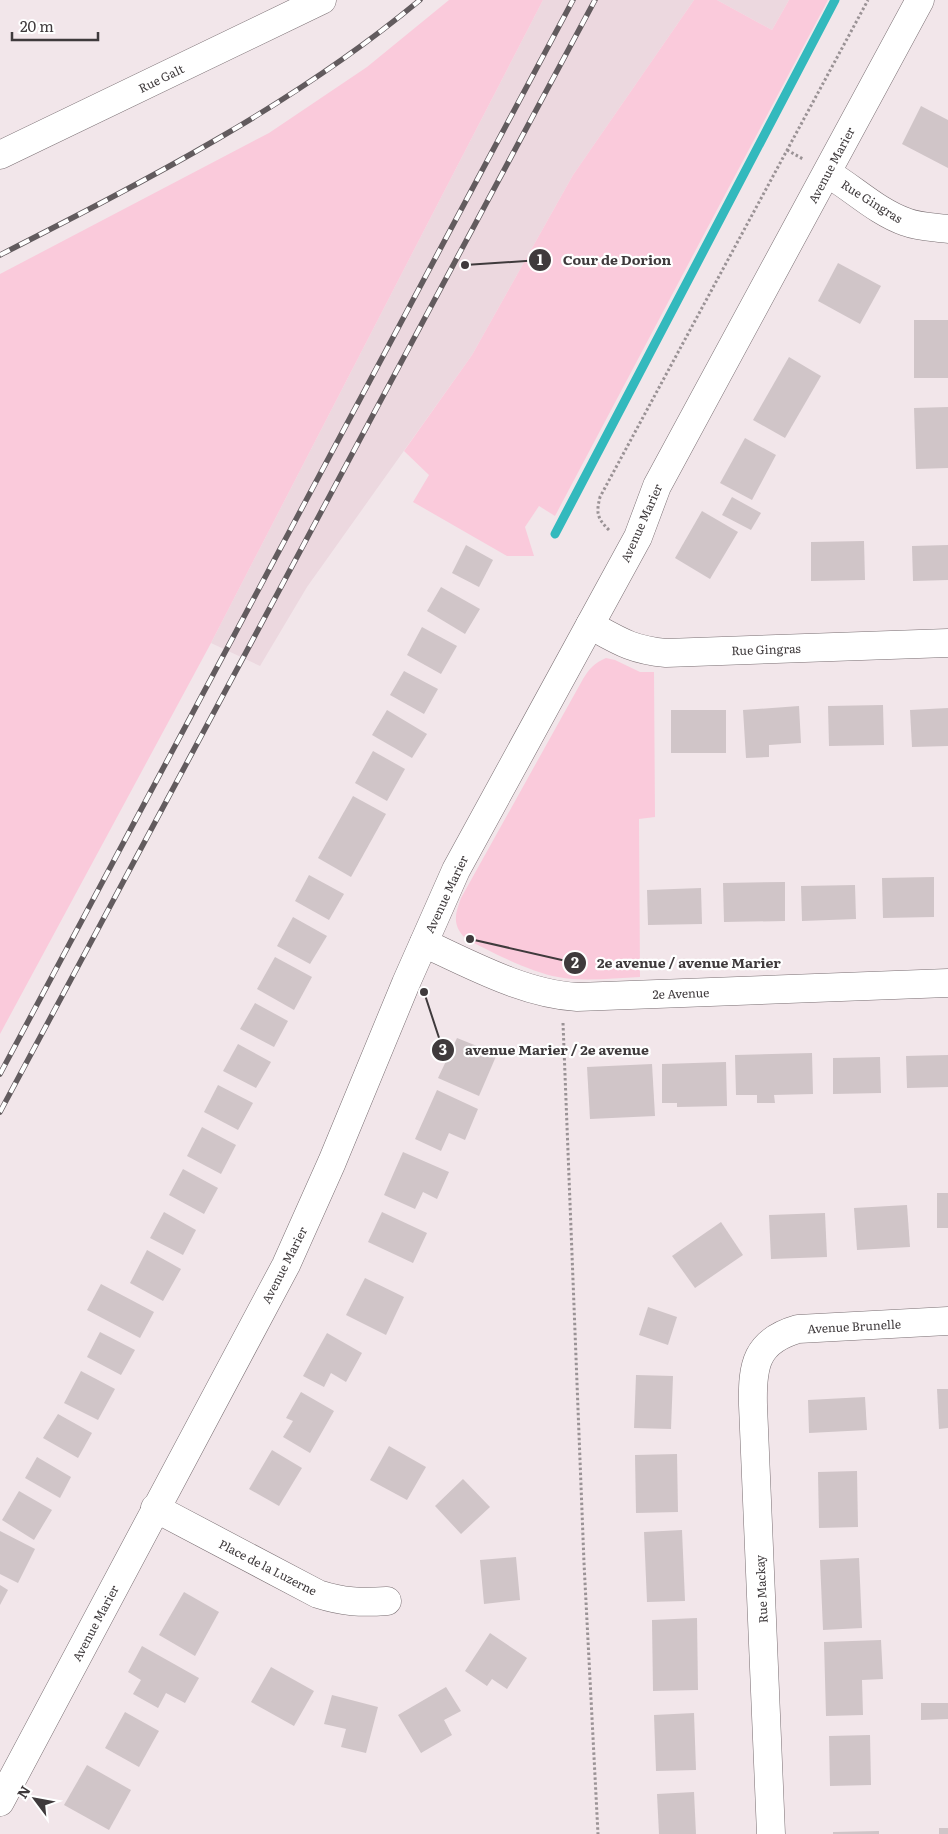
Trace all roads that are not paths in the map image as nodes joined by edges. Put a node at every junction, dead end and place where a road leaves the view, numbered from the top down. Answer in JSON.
{"nodes":[{"id":1,"x":322,"y":0,"type":"edge"},
{"id":2,"x":920,"y":0,"type":"edge"},
{"id":3,"x":0,"y":155,"type":"edge"},
{"id":4,"x":819,"y":168,"type":"junction"},
{"id":5,"x":948,"y":229,"type":"edge"},
{"id":6,"x":590,"y":625,"type":"junction"},
{"id":7,"x":948,"y":643,"type":"edge"},
{"id":8,"x":424,"y":943,"type":"junction"},
{"id":9,"x":948,"y":984,"type":"edge"},
{"id":10,"x":948,"y":1321,"type":"edge"},
{"id":11,"x":765,"y":1347,"type":"joint"},
{"id":12,"x":155,"y":1508,"type":"junction"},
{"id":13,"x":388,"y":1601,"type":"dead end"},
{"id":14,"x":0,"y":1802,"type":"edge"},
{"id":15,"x":771,"y":1834,"type":"edge"}],
"edges":[{"from":1,"to":3,"type":"street","name":"Rue Galt"},
{"from":2,"to":4,"type":"street","name":"Avenue Marier"},
{"from":4,"to":5,"type":"street","name":"Rue Gingras"},
{"from":4,"to":6,"type":"street","name":"Avenue Marier"},
{"from":6,"to":7,"type":"street","name":"Rue Gingras"},
{"from":6,"to":8,"type":"street","name":"Avenue Marier"},
{"from":8,"to":9,"type":"street","name":"2e Avenue"},
{"from":8,"to":12,"type":"street","name":"Avenue Marier"},
{"from":10,"to":11,"type":"street","name":"Avenue Brunelle"},
{"from":11,"to":15,"type":"street","name":"Rue Mackay"},
{"from":12,"to":13,"type":"street","name":"Place de la Luzerne"},
{"from":12,"to":14,"type":"street","name":"Avenue Marier"}]}
